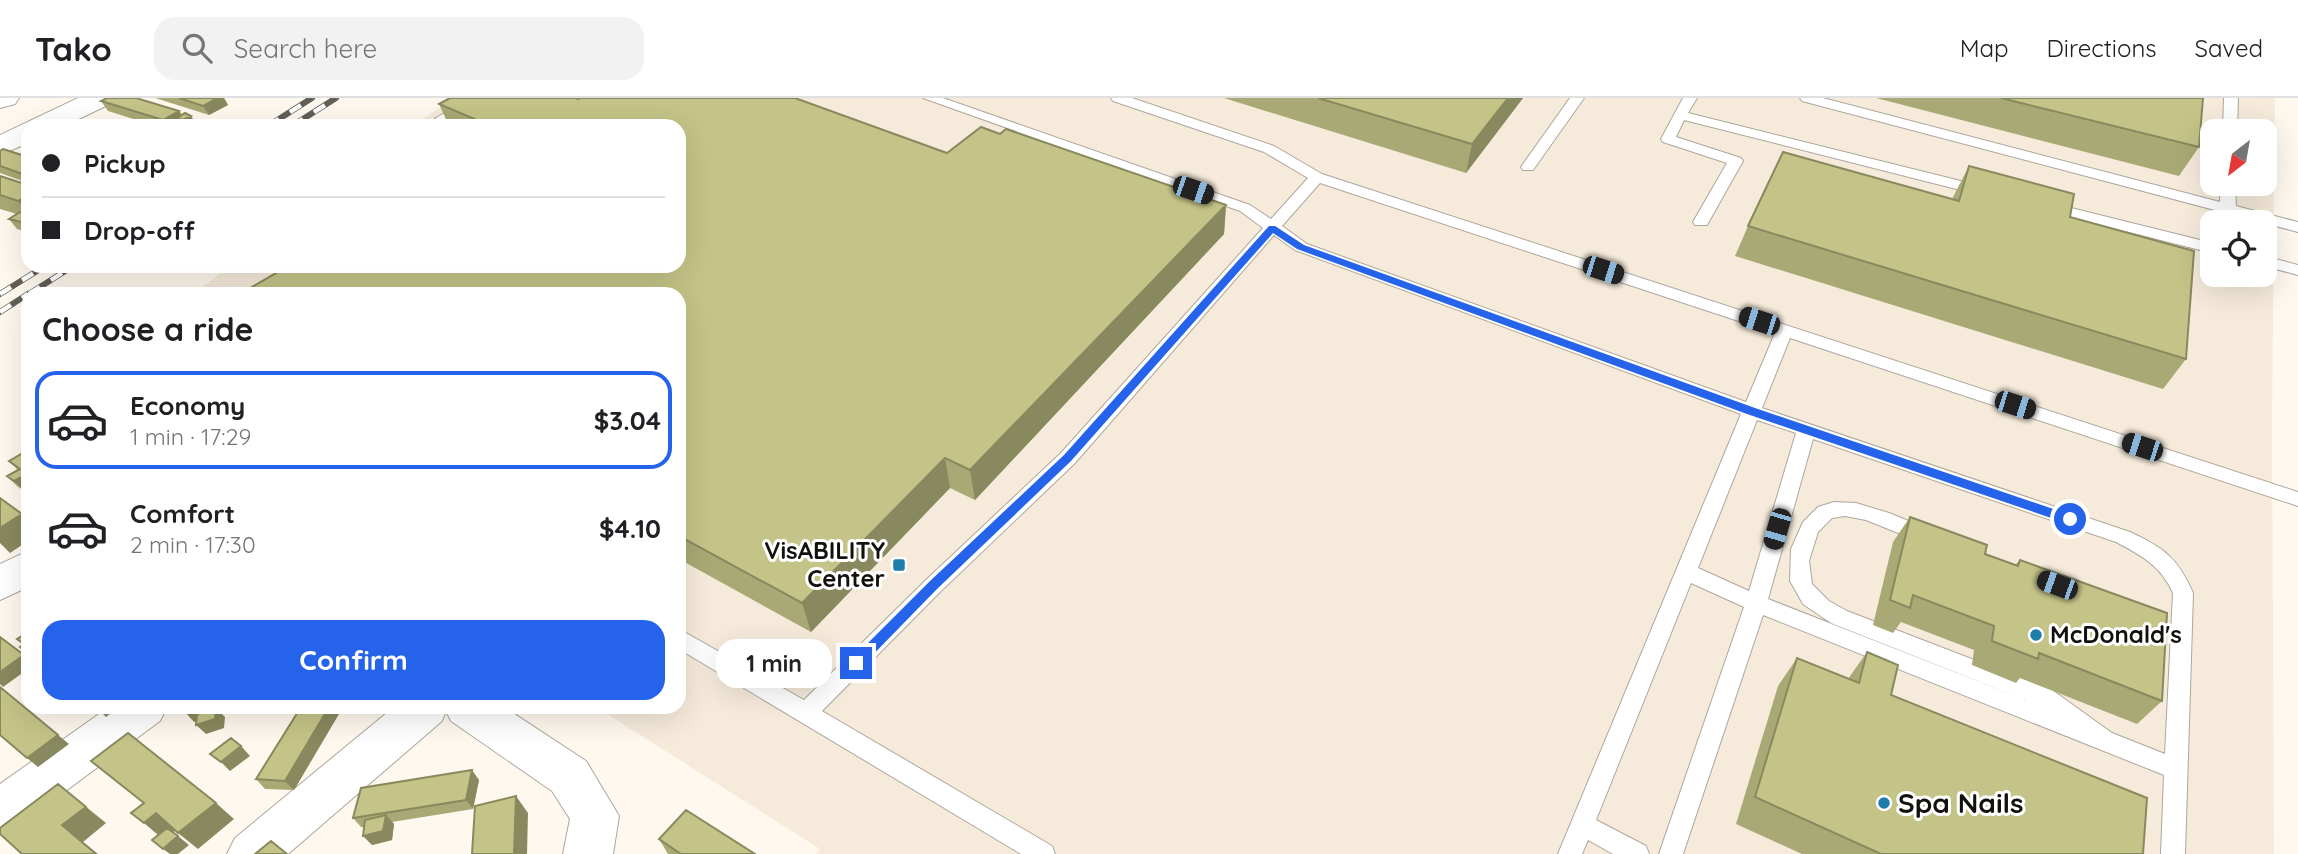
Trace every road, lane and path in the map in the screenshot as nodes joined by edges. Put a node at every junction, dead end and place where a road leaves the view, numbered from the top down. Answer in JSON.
{"nodes":[{"id":1,"x":5,"y":98,"type":"edge"},
{"id":2,"x":100,"y":98,"type":"edge"},
{"id":3,"x":480,"y":98,"type":"edge"},
{"id":4,"x":930,"y":98,"type":"edge"},
{"id":5,"x":1118,"y":98,"type":"edge"},
{"id":6,"x":1577,"y":98,"type":"edge"},
{"id":7,"x":1690,"y":98,"type":"edge"},
{"id":8,"x":1807,"y":98,"type":"edge"},
{"id":9,"x":2231,"y":98,"type":"edge"},
{"id":10,"x":0,"y":100,"type":"edge"},
{"id":11,"x":1680,"y":115,"type":"junction"},
{"id":12,"x":56,"y":119,"type":"edge"},
{"id":13,"x":444,"y":119,"type":"edge"},
{"id":14,"x":2230,"y":119,"type":"edge"},
{"id":15,"x":1753,"y":133,"type":"junction"},
{"id":16,"x":21,"y":136,"type":"edge"},
{"id":17,"x":0,"y":146,"type":"edge"},
{"id":18,"x":1736,"y":161,"type":"junction"},
{"id":19,"x":1528,"y":167,"type":"dead end"},
{"id":20,"x":1317,"y":177,"type":"junction"},
{"id":21,"x":2004,"y":196,"type":"edge"},
{"id":22,"x":2228,"y":196,"type":"edge"},
{"id":23,"x":2030,"y":203,"type":"edge"},
{"id":24,"x":2228,"y":208,"type":"junction"},
{"id":25,"x":1701,"y":222,"type":"dead end"},
{"id":26,"x":2298,"y":227,"type":"edge"},
{"id":27,"x":1272,"y":228,"type":"junction"},
{"id":28,"x":2200,"y":245,"type":"edge"},
{"id":29,"x":2277,"y":264,"type":"edge"},
{"id":30,"x":2298,"y":270,"type":"edge"},
{"id":31,"x":1785,"y":329,"type":"junction"},
{"id":32,"x":1751,"y":411,"type":"junction"},
{"id":33,"x":1806,"y":430,"type":"junction"},
{"id":34,"x":2298,"y":499,"type":"edge"},
{"id":35,"x":1948,"y":545,"type":"edge"},
{"id":36,"x":21,"y":571,"type":"edge"},
{"id":37,"x":1685,"y":571,"type":"junction"},
{"id":38,"x":0,"y":584,"type":"edge"},
{"id":39,"x":1756,"y":603,"type":"junction"},
{"id":40,"x":2156,"y":621,"type":"edge"},
{"id":41,"x":2182,"y":631,"type":"junction"},
{"id":42,"x":686,"y":642,"type":"edge"},
{"id":43,"x":806,"y":713,"type":"junction"},
{"id":44,"x":134,"y":714,"type":"edge"},
{"id":45,"x":418,"y":714,"type":"edge"},
{"id":46,"x":477,"y":714,"type":"edge"},
{"id":47,"x":2106,"y":741,"type":"junction"},
{"id":48,"x":2176,"y":769,"type":"junction"},
{"id":49,"x":0,"y":812,"type":"edge"},
{"id":50,"x":1582,"y":825,"type":"junction"},
{"id":51,"x":252,"y":854,"type":"edge"},
{"id":52,"x":588,"y":854,"type":"edge"},
{"id":53,"x":1043,"y":854,"type":"edge"},
{"id":54,"x":1570,"y":854,"type":"edge"},
{"id":55,"x":1636,"y":854,"type":"edge"},
{"id":56,"x":1671,"y":854,"type":"edge"},
{"id":57,"x":2174,"y":854,"type":"edge"}],
"edges":[{"from":1,"to":10,"type":"street"},
{"from":2,"to":12,"type":"street"},
{"from":3,"to":13,"type":"lane"},
{"from":4,"to":27,"type":"lane"},
{"from":5,"to":20,"type":"lane"},
{"from":6,"to":19,"type":"lane"},
{"from":7,"to":11,"type":"lane"},
{"from":8,"to":24,"type":"lane"},
{"from":9,"to":14,"type":"lane"},
{"from":11,"to":15,"type":"lane"},
{"from":11,"to":18,"type":"lane"},
{"from":15,"to":18,"type":"lane"},
{"from":15,"to":21,"type":"lane"},
{"from":16,"to":17,"type":"street"},
{"from":18,"to":25,"type":"lane"},
{"from":20,"to":27,"type":"lane"},
{"from":20,"to":31,"type":"lane"},
{"from":22,"to":24,"type":"lane"},
{"from":23,"to":28,"type":"lane"},
{"from":24,"to":26,"type":"lane"},
{"from":27,"to":32,"type":"lane"},
{"from":27,"to":43,"type":"lane"},
{"from":29,"to":30,"type":"lane"},
{"from":31,"to":32,"type":"lane"},
{"from":31,"to":34,"type":"lane"},
{"from":32,"to":33,"type":"lane"},
{"from":32,"to":37,"type":"lane"},
{"from":33,"to":39,"type":"lane"},
{"from":33,"to":41,"type":"lane"},
{"from":35,"to":47,"type":"lane"},
{"from":36,"to":38,"type":"street"},
{"from":37,"to":39,"type":"lane"},
{"from":37,"to":50,"type":"lane"},
{"from":39,"to":47,"type":"lane"},
{"from":39,"to":56,"type":"lane"},
{"from":40,"to":41,"type":"lane"},
{"from":41,"to":48,"type":"lane"},
{"from":42,"to":43,"type":"lane"},
{"from":43,"to":53,"type":"lane"},
{"from":44,"to":49,"type":"street"},
{"from":45,"to":51,"type":"street"},
{"from":46,"to":52,"type":"street"},
{"from":47,"to":48,"type":"lane"},
{"from":48,"to":57,"type":"lane"},
{"from":50,"to":54,"type":"lane"},
{"from":50,"to":55,"type":"lane"}]}
